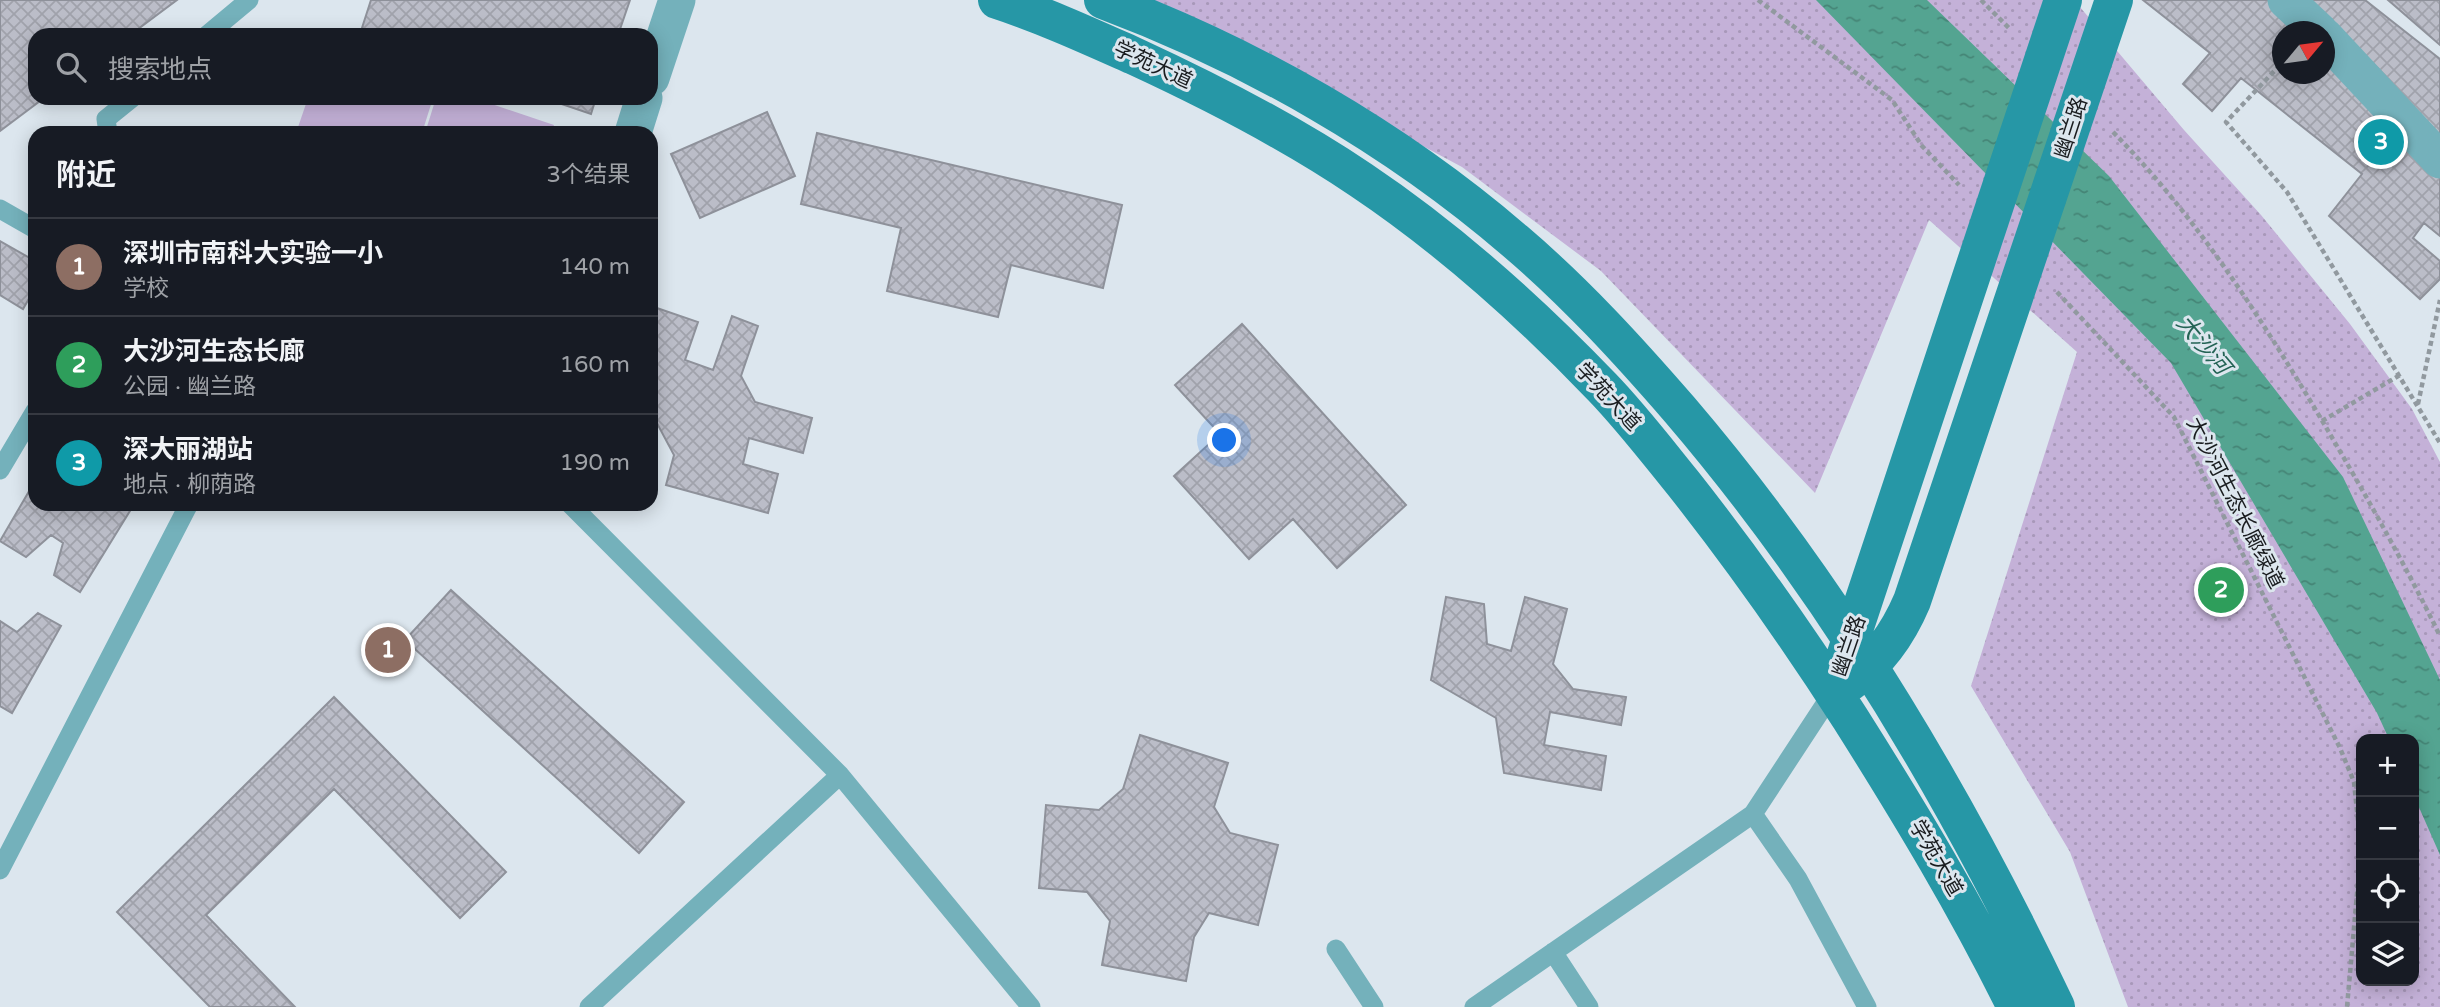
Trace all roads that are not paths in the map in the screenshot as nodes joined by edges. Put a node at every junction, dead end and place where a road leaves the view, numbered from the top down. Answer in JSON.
{"nodes":[{"id":1,"x":249,"y":0,"type":"edge"},
{"id":2,"x":677,"y":0,"type":"edge"},
{"id":3,"x":997,"y":0,"type":"edge"},
{"id":4,"x":2063,"y":0,"type":"edge"},
{"id":5,"x":2286,"y":0,"type":"edge"},
{"id":6,"x":1111,"y":1,"type":"edge"},
{"id":7,"x":2110,"y":10,"type":"edge"},
{"id":8,"x":2308,"y":21,"type":"edge"},
{"id":9,"x":215,"y":28,"type":"edge"},
{"id":10,"x":2335,"y":47,"type":"edge"},
{"id":11,"x":658,"y":57,"type":"edge"},
{"id":12,"x":123,"y":105,"type":"edge"},
{"id":13,"x":642,"y":105,"type":"edge"},
{"id":14,"x":107,"y":126,"type":"edge"},
{"id":15,"x":635,"y":126,"type":"edge"},
{"id":16,"x":2440,"y":160,"type":"edge"},
{"id":17,"x":0,"y":209,"type":"edge"},
{"id":18,"x":28,"y":225,"type":"edge"},
{"id":19,"x":28,"y":423,"type":"edge"},
{"id":20,"x":0,"y":470,"type":"edge"},
{"id":21,"x":185,"y":511,"type":"edge"},
{"id":22,"x":577,"y":511,"type":"edge"},
{"id":23,"x":1860,"y":654,"type":"junction"},
{"id":24,"x":1833,"y":692,"type":"junction"},
{"id":25,"x":840,"y":775,"type":"junction"},
{"id":26,"x":1753,"y":814,"type":"junction"},
{"id":27,"x":0,"y":870,"type":"edge"},
{"id":28,"x":1336,"y":948,"type":"dead end"},
{"id":29,"x":1553,"y":952,"type":"junction"},
{"id":30,"x":589,"y":1007,"type":"edge"},
{"id":31,"x":1031,"y":1007,"type":"edge"},
{"id":32,"x":1374,"y":1007,"type":"edge"},
{"id":33,"x":1474,"y":1007,"type":"edge"},
{"id":34,"x":1589,"y":1007,"type":"edge"},
{"id":35,"x":1867,"y":1007,"type":"edge"},
{"id":36,"x":2016,"y":1007,"type":"edge"},
{"id":37,"x":2056,"y":1007,"type":"edge"}],
"edges":[{"from":1,"to":9,"type":"lane"},
{"from":2,"to":11,"type":"street"},
{"from":3,"to":24,"type":"main road","name":"学苑大道"},
{"from":4,"to":23,"type":"main road","name":"幽兰路"},
{"from":5,"to":8,"type":"street"},
{"from":6,"to":23,"type":"main road","name":"学苑大道"},
{"from":7,"to":23,"type":"main road","name":"幽兰路"},
{"from":10,"to":16,"type":"street"},
{"from":12,"to":14,"type":"lane"},
{"from":13,"to":15,"type":"street"},
{"from":17,"to":18,"type":"lane"},
{"from":19,"to":20,"type":"lane"},
{"from":21,"to":27,"type":"lane"},
{"from":22,"to":25,"type":"lane"},
{"from":23,"to":24,"type":"main road","name":"幽兰路"},
{"from":23,"to":37,"type":"main road","name":"学苑大道"},
{"from":24,"to":26,"type":"lane"},
{"from":24,"to":36,"type":"main road","name":"学苑大道"},
{"from":25,"to":30,"type":"lane"},
{"from":25,"to":31,"type":"lane"},
{"from":26,"to":29,"type":"lane"},
{"from":26,"to":35,"type":"lane"},
{"from":28,"to":32,"type":"lane"},
{"from":29,"to":33,"type":"lane"},
{"from":29,"to":34,"type":"lane"}]}
